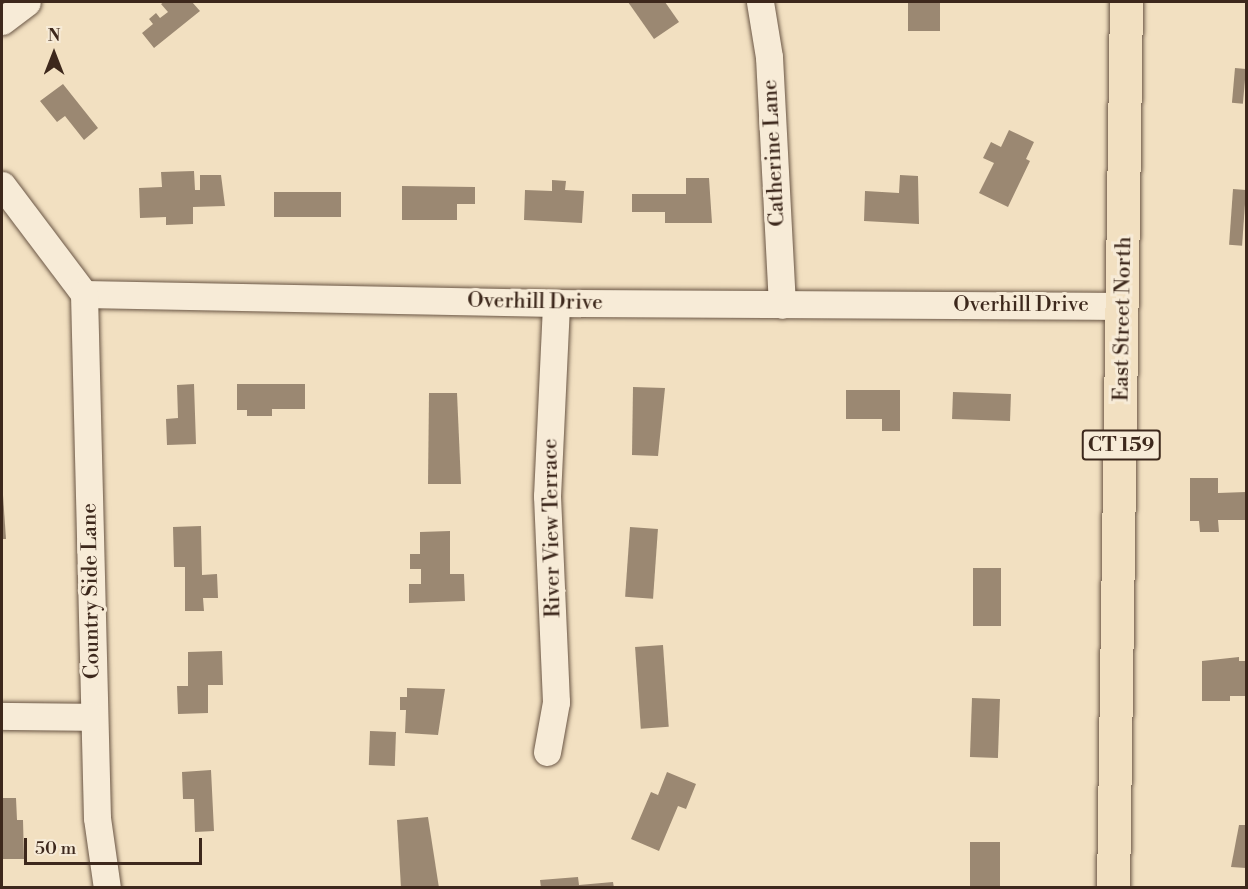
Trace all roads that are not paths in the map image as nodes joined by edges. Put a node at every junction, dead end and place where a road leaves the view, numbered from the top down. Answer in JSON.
{"nodes":[{"id":1,"x":27,"y":2,"type":"edge"},
{"id":2,"x":760,"y":2,"type":"edge"},
{"id":3,"x":1126,"y":2,"type":"edge"},
{"id":4,"x":2,"y":21,"type":"edge"},
{"id":5,"x":2,"y":185,"type":"edge"},
{"id":6,"x":84,"y":294,"type":"junction"},
{"id":7,"x":556,"y":303,"type":"junction"},
{"id":8,"x":782,"y":305,"type":"junction"},
{"id":9,"x":1123,"y":306,"type":"junction"},
{"id":10,"x":2,"y":716,"type":"edge"},
{"id":11,"x":93,"y":717,"type":"junction"},
{"id":12,"x":546,"y":752,"type":"dead end"},
{"id":13,"x":107,"y":888,"type":"edge"},
{"id":14,"x":1113,"y":888,"type":"edge"}],
"edges":[{"from":1,"to":4,"type":"street"},
{"from":2,"to":8,"type":"street","name":"Catherine Lane"},
{"from":3,"to":9,"type":"main road","name":"East Street North","number":"CT 159"},
{"from":5,"to":6,"type":"street"},
{"from":6,"to":7,"type":"street","name":"Overhill Drive"},
{"from":6,"to":11,"type":"street","name":"Country Side Lane"},
{"from":7,"to":8,"type":"street","name":"Overhill Drive"},
{"from":7,"to":12,"type":"street","name":"River View Terrace"},
{"from":8,"to":9,"type":"street","name":"Overhill Drive"},
{"from":9,"to":14,"type":"main road","name":"East Street North","number":"CT 159"},
{"from":10,"to":11,"type":"street"},
{"from":11,"to":13,"type":"street","name":"Country Side Lane"}]}
